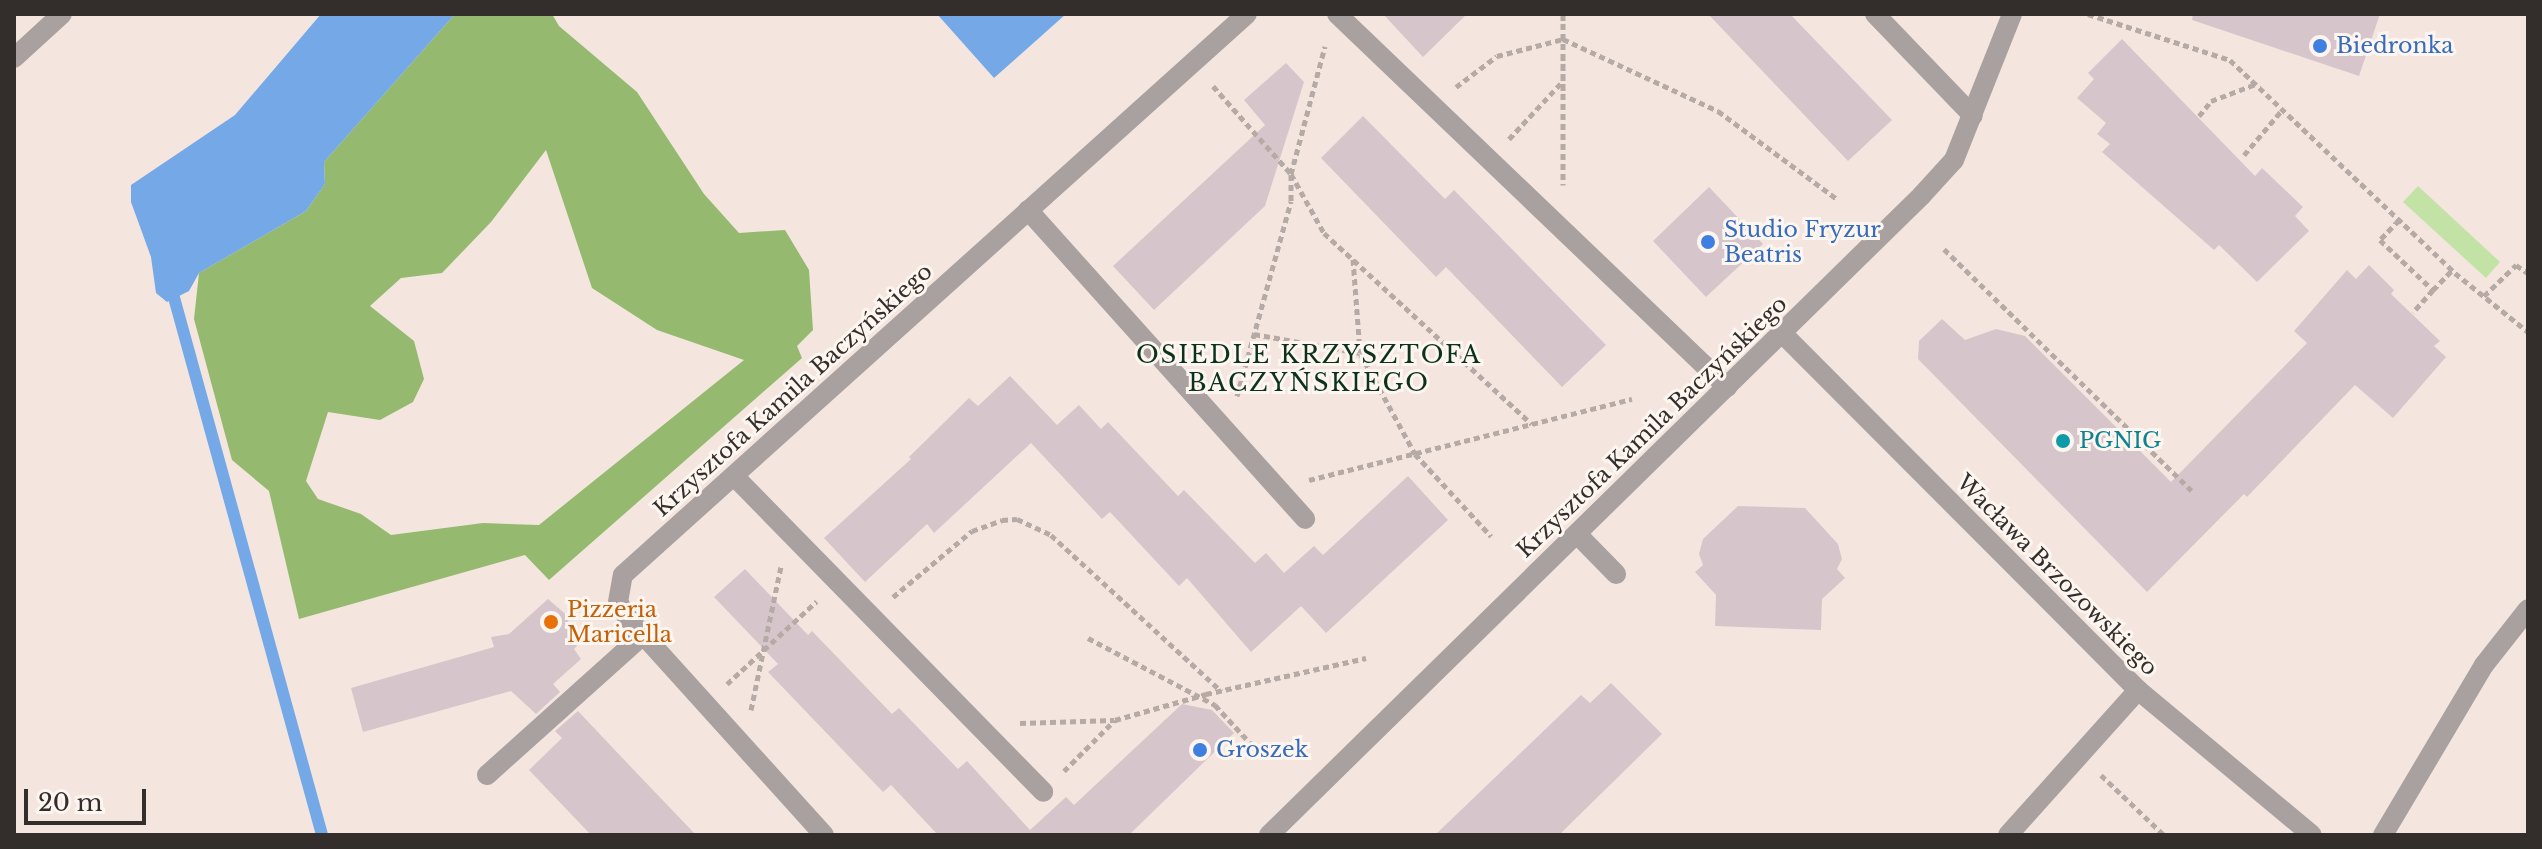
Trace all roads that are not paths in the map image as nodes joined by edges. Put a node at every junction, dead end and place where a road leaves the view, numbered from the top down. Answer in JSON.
{"nodes":[{"id":1,"x":62,"y":14,"type":"edge"},
{"id":2,"x":1247,"y":14,"type":"edge"},
{"id":3,"x":1337,"y":14,"type":"edge"},
{"id":4,"x":1875,"y":14,"type":"edge"},
{"id":5,"x":2012,"y":14,"type":"edge"},
{"id":6,"x":14,"y":58,"type":"edge"},
{"id":7,"x":1973,"y":116,"type":"junction"},
{"id":8,"x":1028,"y":210,"type":"junction"},
{"id":9,"x":1782,"y":333,"type":"junction"},
{"id":10,"x":1727,"y":387,"type":"junction"},
{"id":11,"x":734,"y":476,"type":"junction"},
{"id":12,"x":1305,"y":519,"type":"dead end"},
{"id":13,"x":1577,"y":534,"type":"junction"},
{"id":14,"x":1616,"y":574,"type":"dead end"},
{"id":15,"x":2528,"y":609,"type":"edge"},
{"id":16,"x":643,"y":635,"type":"junction"},
{"id":17,"x":2138,"y":690,"type":"junction"},
{"id":18,"x":487,"y":775,"type":"dead end"},
{"id":19,"x":1043,"y":792,"type":"road end"},
{"id":20,"x":824,"y":835,"type":"edge"},
{"id":21,"x":1269,"y":835,"type":"edge"},
{"id":22,"x":2008,"y":835,"type":"edge"},
{"id":23,"x":2312,"y":835,"type":"edge"},
{"id":24,"x":2383,"y":835,"type":"edge"}],
"edges":[{"from":1,"to":6,"type":"street"},
{"from":2,"to":8,"type":"street","name":"Krzysztofa Kamila Baczyńskiego"},
{"from":3,"to":10,"type":"street"},
{"from":4,"to":7,"type":"street"},
{"from":5,"to":7,"type":"street","name":"Krzysztofa Kamila Baczyńskiego"},
{"from":7,"to":9,"type":"street","name":"Krzysztofa Kamila Baczyńskiego"},
{"from":8,"to":11,"type":"street","name":"Krzysztofa Kamila Baczyńskiego"},
{"from":8,"to":12,"type":"street"},
{"from":9,"to":10,"type":"street","name":"Krzysztofa Kamila Baczyńskiego"},
{"from":9,"to":17,"type":"street","name":"Wacława Brzozowskiego"},
{"from":10,"to":13,"type":"street","name":"Krzysztofa Kamila Baczyńskiego"},
{"from":11,"to":16,"type":"street","name":"Krzysztofa Kamila Baczyńskiego"},
{"from":11,"to":19,"type":"street"},
{"from":13,"to":14,"type":"street"},
{"from":13,"to":21,"type":"street","name":"Krzysztofa Kamila Baczyńskiego"},
{"from":15,"to":24,"type":"street"},
{"from":16,"to":18,"type":"street"},
{"from":16,"to":20,"type":"street","name":"Krzysztofa Kamila Baczyńskiego"},
{"from":17,"to":22,"type":"street"},
{"from":17,"to":23,"type":"street","name":"Wacława Brzozowskiego"}]}
